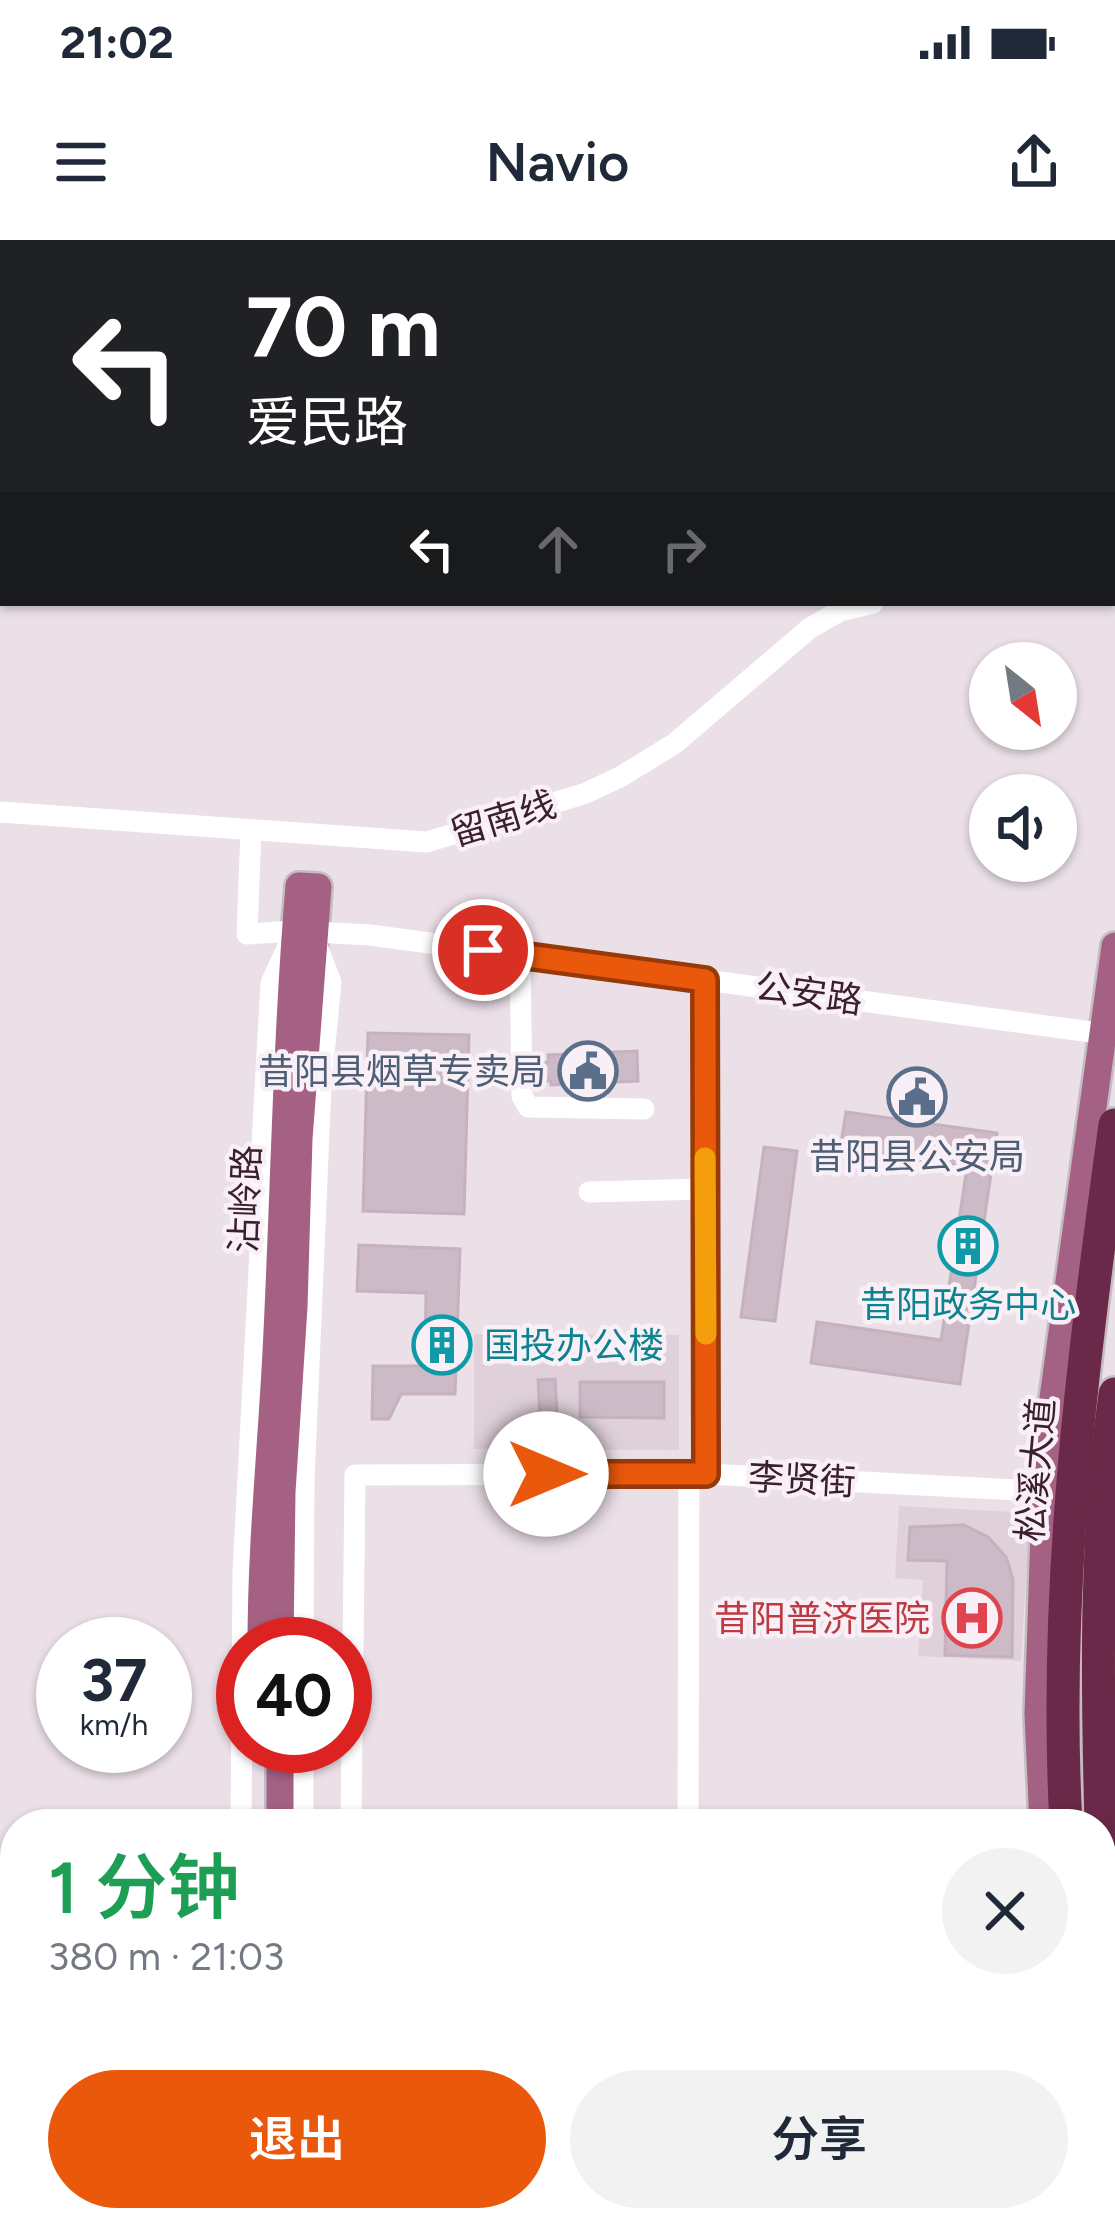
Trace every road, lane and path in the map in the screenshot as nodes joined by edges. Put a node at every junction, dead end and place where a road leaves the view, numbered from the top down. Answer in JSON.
{"nodes":[{"id":1,"x":861,"y":606,"type":"edge"},
{"id":2,"x":0,"y":812,"type":"edge"},
{"id":3,"x":251,"y":830,"type":"junction"},
{"id":4,"x":304,"y":931,"type":"junction"},
{"id":5,"x":1115,"y":946,"type":"edge"},
{"id":6,"x":520,"y":955,"type":"junction"},
{"id":7,"x":705,"y":980,"type":"junction"},
{"id":8,"x":1109,"y":1034,"type":"edge"},
{"id":9,"x":644,"y":1109,"type":"dead end"},
{"id":10,"x":1115,"y":1125,"type":"edge"},
{"id":11,"x":705,"y":1189,"type":"junction"},
{"id":12,"x":590,"y":1192,"type":"dead end"},
{"id":13,"x":1115,"y":1394,"type":"edge"},
{"id":14,"x":698,"y":1474,"type":"junction"},
{"id":15,"x":1072,"y":1497,"type":"junction"},
{"id":16,"x":261,"y":1617,"type":"edge"},
{"id":17,"x":280,"y":1617,"type":"edge"},
{"id":18,"x":302,"y":1617,"type":"edge"},
{"id":19,"x":1107,"y":1744,"type":"edge"},
{"id":20,"x":261,"y":1773,"type":"edge"},
{"id":21,"x":280,"y":1773,"type":"edge"},
{"id":22,"x":303,"y":1773,"type":"edge"},
{"id":23,"x":241,"y":1809,"type":"edge"},
{"id":24,"x":261,"y":1809,"type":"edge"},
{"id":25,"x":280,"y":1809,"type":"edge"},
{"id":26,"x":303,"y":1809,"type":"edge"},
{"id":27,"x":351,"y":1809,"type":"edge"},
{"id":28,"x":688,"y":1809,"type":"edge"},
{"id":29,"x":1042,"y":1809,"type":"edge"},
{"id":30,"x":1066,"y":1809,"type":"edge"},
{"id":31,"x":1102,"y":1809,"type":"edge"}],
"edges":[{"from":1,"to":3,"type":"street","name":"留南线"},
{"from":2,"to":3,"type":"street","name":"留南线"},
{"from":3,"to":4,"type":"street","name":"公安路"},
{"from":4,"to":6,"type":"street","name":"公安路"},
{"from":4,"to":16,"type":"main road","name":"沾岭路"},
{"from":4,"to":17,"type":"main road","name":"沾岭路"},
{"from":4,"to":18,"type":"street"},
{"from":4,"to":23,"type":"street"},
{"from":5,"to":8,"type":"main road"},
{"from":6,"to":7,"type":"street","name":"公安路"},
{"from":6,"to":9,"type":"street"},
{"from":7,"to":8,"type":"street","name":"公安路"},
{"from":7,"to":11,"type":"street"},
{"from":8,"to":15,"type":"main road"},
{"from":10,"to":15,"type":"highway","name":"松溪大道"},
{"from":11,"to":12,"type":"street"},
{"from":11,"to":14,"type":"street"},
{"from":13,"to":15,"type":"highway","name":"松溪大道"},
{"from":14,"to":15,"type":"street","name":"李贤街"},
{"from":14,"to":27,"type":"street","name":"李贤街"},
{"from":14,"to":28,"type":"street"},
{"from":15,"to":19,"type":"highway","name":"松溪大道"},
{"from":15,"to":29,"type":"main road"},
{"from":15,"to":30,"type":"highway","name":"松溪大道"},
{"from":19,"to":31,"type":"highway","name":"松溪大道"},
{"from":20,"to":24,"type":"main road"},
{"from":21,"to":25,"type":"main road"},
{"from":22,"to":26,"type":"street"}]}
